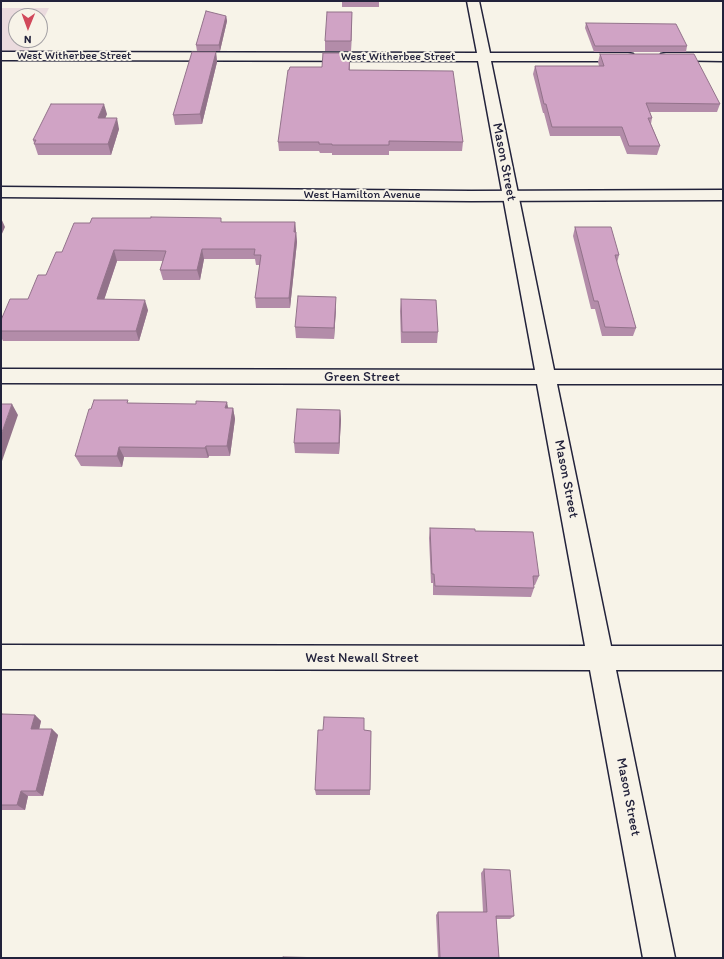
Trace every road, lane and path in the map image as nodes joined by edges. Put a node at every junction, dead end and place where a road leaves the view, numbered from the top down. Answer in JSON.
{"nodes":[{"id":1,"x":473,"y":1,"type":"edge"},
{"id":2,"x":1,"y":56,"type":"edge"},
{"id":3,"x":484,"y":57,"type":"junction"},
{"id":4,"x":723,"y":57,"type":"edge"},
{"id":5,"x":1,"y":192,"type":"edge"},
{"id":6,"x":723,"y":195,"type":"edge"},
{"id":7,"x":510,"y":196,"type":"junction"},
{"id":8,"x":1,"y":376,"type":"edge"},
{"id":9,"x":546,"y":377,"type":"junction"},
{"id":10,"x":723,"y":377,"type":"edge"},
{"id":11,"x":1,"y":657,"type":"edge"},
{"id":12,"x":601,"y":658,"type":"junction"},
{"id":13,"x":723,"y":658,"type":"edge"},
{"id":14,"x":659,"y":958,"type":"edge"}],
"edges":[{"from":1,"to":3,"type":"street","name":"Mason Street"},
{"from":2,"to":3,"type":"street","name":"West Witherbee Street"},
{"from":3,"to":4,"type":"street","name":"West Witherbee Street"},
{"from":3,"to":7,"type":"street","name":"Mason Street"},
{"from":5,"to":7,"type":"street","name":"West Hamilton Avenue"},
{"from":6,"to":7,"type":"street","name":"West Hamilton Avenue"},
{"from":7,"to":9,"type":"street","name":"Mason Street"},
{"from":8,"to":9,"type":"street","name":"Green Street"},
{"from":9,"to":10,"type":"street","name":"Green Street"},
{"from":9,"to":12,"type":"street","name":"Mason Street"},
{"from":11,"to":12,"type":"street","name":"West Newall Street"},
{"from":12,"to":13,"type":"street","name":"West Newall Street"},
{"from":12,"to":14,"type":"street","name":"Mason Street"}]}
